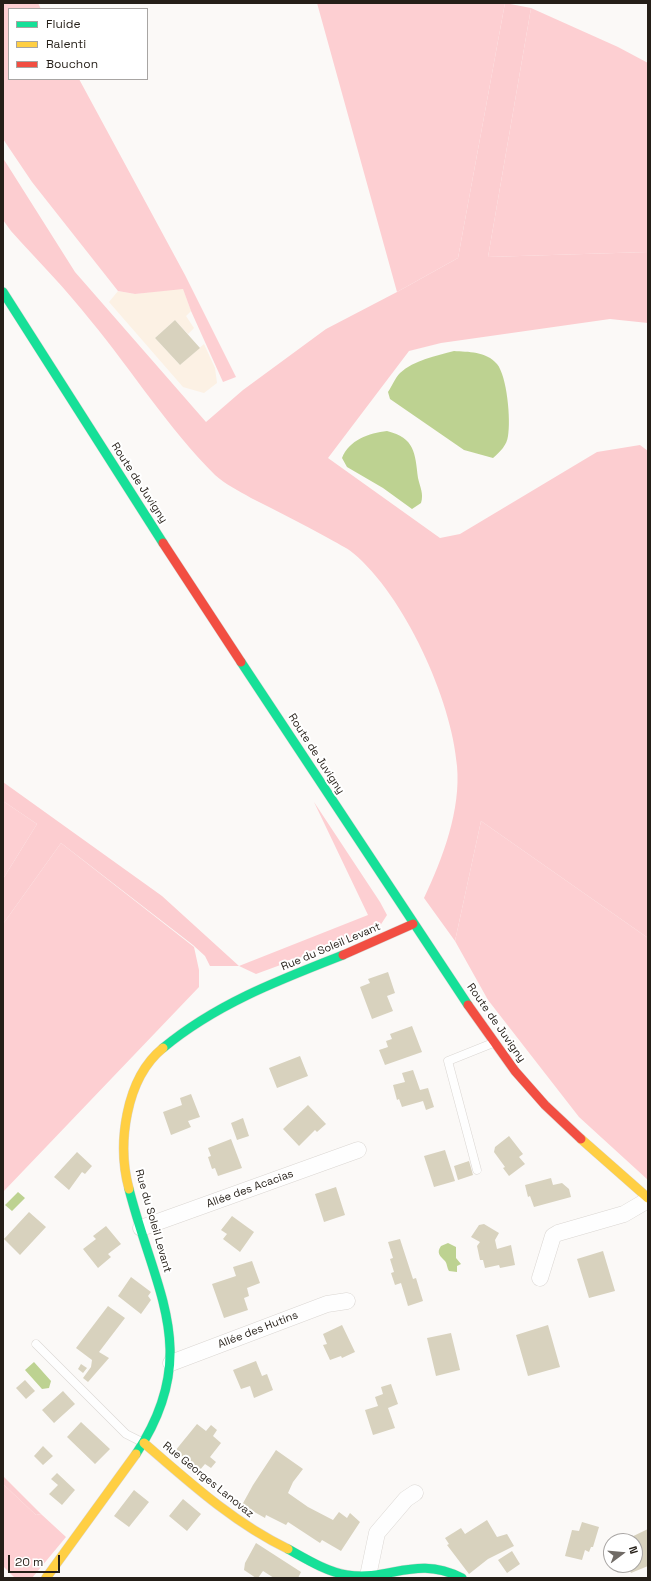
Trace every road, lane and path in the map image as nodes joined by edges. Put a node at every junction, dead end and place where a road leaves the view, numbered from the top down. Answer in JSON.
{"nodes":[{"id":1,"x":3,"y":292,"type":"edge"},
{"id":2,"x":413,"y":924,"type":"junction"},
{"id":3,"x":494,"y":1043,"type":"junction"},
{"id":4,"x":358,"y":1150,"type":"dead end"},
{"id":5,"x":477,"y":1170,"type":"dead end"},
{"id":6,"x":648,"y":1199,"type":"edge"},
{"id":7,"x":141,"y":1228,"type":"junction"},
{"id":8,"x":540,"y":1278,"type":"dead end"},
{"id":9,"x":347,"y":1301,"type":"dead end"},
{"id":10,"x":36,"y":1344,"type":"dead end"},
{"id":11,"x":171,"y":1363,"type":"junction"},
{"id":12,"x":144,"y":1444,"type":"junction"},
{"id":13,"x":415,"y":1493,"type":"dead end"},
{"id":14,"x":368,"y":1577,"type":"edge"},
{"id":15,"x":46,"y":1578,"type":"edge"},
{"id":16,"x":462,"y":1578,"type":"edge"}],
"edges":[{"from":1,"to":2,"type":"street","name":"Route de Juvigny"},
{"from":2,"to":3,"type":"street","name":"Route de Juvigny"},
{"from":2,"to":7,"type":"street","name":"Rue du Soleil Levant"},
{"from":3,"to":5,"type":"lane"},
{"from":3,"to":6,"type":"street","name":"Route de Juvigny"},
{"from":4,"to":7,"type":"street","name":"Allée des Acacias"},
{"from":6,"to":8,"type":"street"},
{"from":7,"to":11,"type":"street","name":"Rue du Soleil Levant"},
{"from":9,"to":11,"type":"street","name":"Allée des Hutins"},
{"from":10,"to":12,"type":"lane"},
{"from":11,"to":12,"type":"street","name":"Rue du Soleil Levant"},
{"from":12,"to":14,"type":"street","name":"Rue Georges Lanovaz"},
{"from":12,"to":15,"type":"street","name":"Rue du Soleil Levant"},
{"from":13,"to":14,"type":"street"},
{"from":14,"to":16,"type":"street","name":"Rue Georges Lanovaz"}]}
